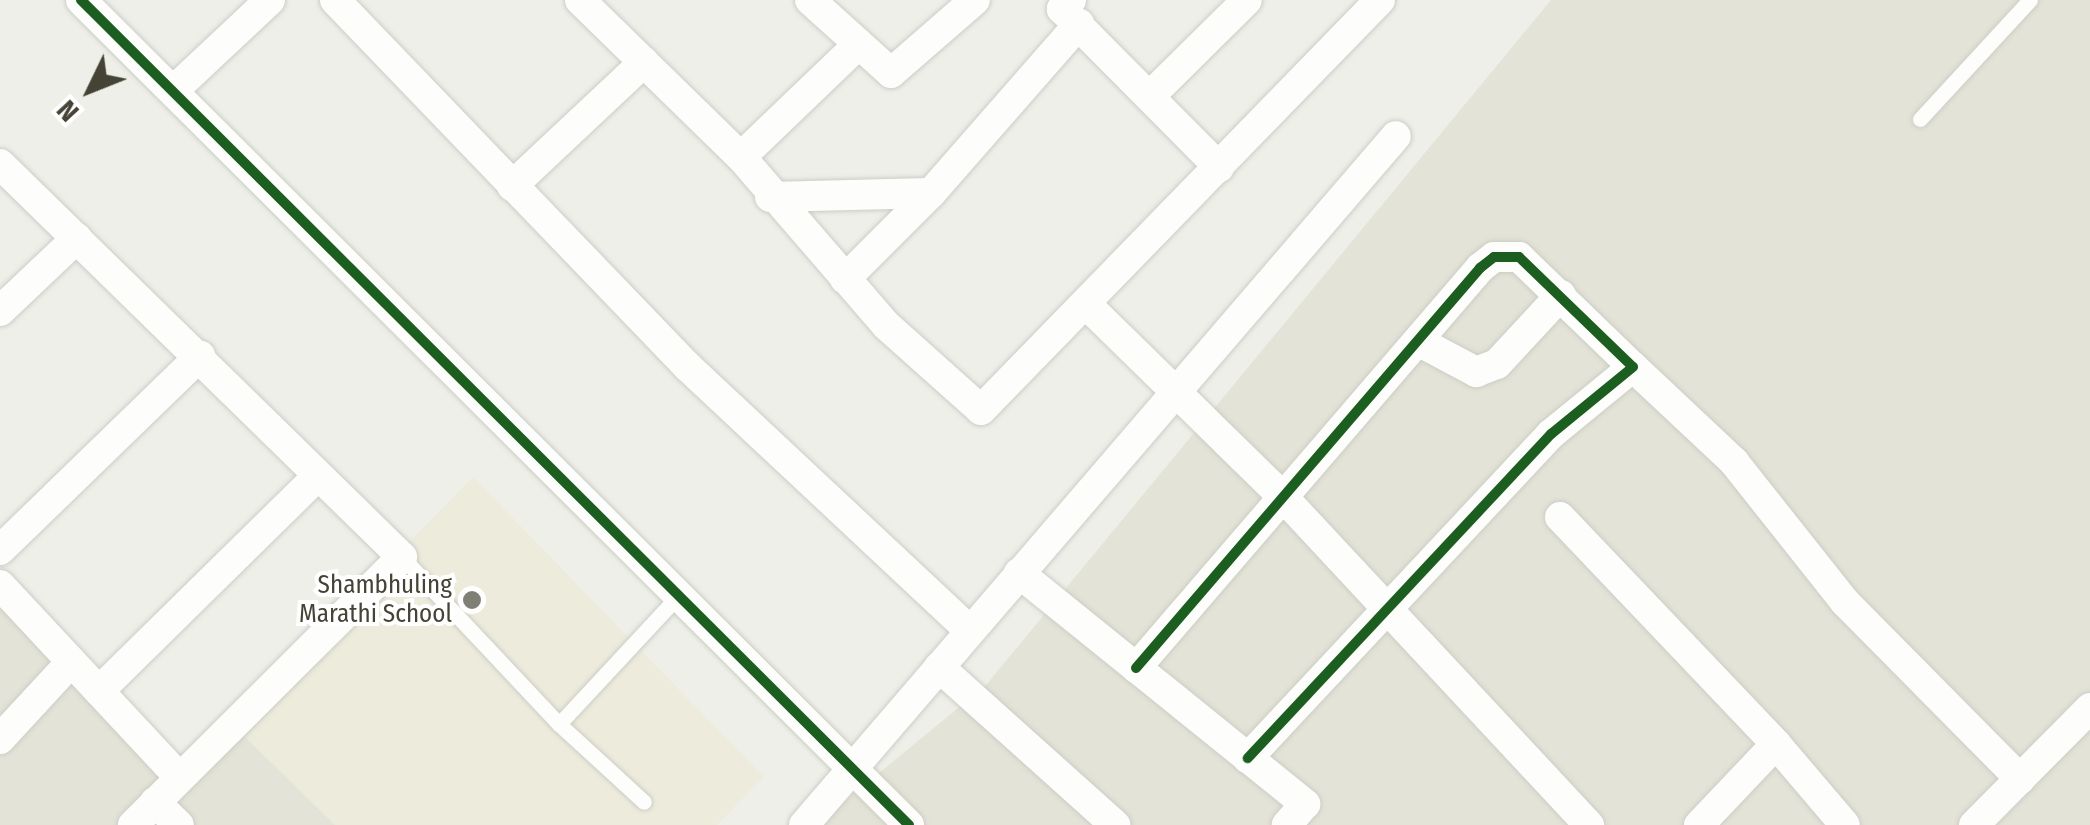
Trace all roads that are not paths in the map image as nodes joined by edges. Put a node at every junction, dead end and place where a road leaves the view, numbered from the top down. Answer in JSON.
{"nodes":[{"id":1,"x":81,"y":0,"type":"edge"},
{"id":2,"x":270,"y":0,"type":"edge"},
{"id":3,"x":335,"y":0,"type":"edge"},
{"id":4,"x":580,"y":0,"type":"edge"},
{"id":5,"x":975,"y":0,"type":"edge"},
{"id":6,"x":1247,"y":0,"type":"edge"},
{"id":7,"x":1380,"y":0,"type":"edge"},
{"id":8,"x":2030,"y":0,"type":"edge"},
{"id":9,"x":814,"y":1,"type":"edge"},
{"id":10,"x":1066,"y":8,"type":"edge"},
{"id":11,"x":859,"y":44,"type":"junction"},
{"id":12,"x":644,"y":62,"type":"junction"},
{"id":13,"x":173,"y":91,"type":"junction"},
{"id":14,"x":1150,"y":96,"type":"junction"},
{"id":15,"x":1920,"y":119,"type":"dead end"},
{"id":16,"x":1396,"y":136,"type":"dead end"},
{"id":17,"x":741,"y":157,"type":"junction"},
{"id":18,"x":0,"y":164,"type":"edge"},
{"id":19,"x":1219,"y":167,"type":"junction"},
{"id":20,"x":512,"y":186,"type":"junction"},
{"id":21,"x":931,"y":193,"type":"junction"},
{"id":22,"x":770,"y":197,"type":"junction"},
{"id":23,"x":77,"y":238,"type":"junction"},
{"id":24,"x":845,"y":279,"type":"junction"},
{"id":25,"x":1561,"y":294,"type":"junction"},
{"id":26,"x":1088,"y":306,"type":"junction"},
{"id":27,"x":0,"y":311,"type":"edge"},
{"id":28,"x":1418,"y":341,"type":"junction"},
{"id":29,"x":200,"y":356,"type":"junction"},
{"id":30,"x":1633,"y":367,"type":"junction"},
{"id":31,"x":1174,"y":392,"type":"junction"},
{"id":32,"x":316,"y":478,"type":"junction"},
{"id":33,"x":1283,"y":497,"type":"junction"},
{"id":34,"x":1560,"y":517,"type":"dead end"},
{"id":35,"x":0,"y":550,"type":"edge"},
{"id":36,"x":402,"y":557,"type":"junction"},
{"id":37,"x":1019,"y":574,"type":"junction"},
{"id":38,"x":0,"y":585,"type":"edge"},
{"id":39,"x":680,"y":594,"type":"junction"},
{"id":40,"x":1388,"y":608,"type":"junction"},
{"id":41,"x":969,"y":630,"type":"junction"},
{"id":42,"x":71,"y":662,"type":"junction"},
{"id":43,"x":939,"y":667,"type":"junction"},
{"id":44,"x":1136,"y":668,"type":"junction"},
{"id":45,"x":98,"y":691,"type":"junction"},
{"id":46,"x":2090,"y":708,"type":"edge"},
{"id":47,"x":560,"y":724,"type":"junction"},
{"id":48,"x":0,"y":739,"type":"edge"},
{"id":49,"x":1776,"y":744,"type":"junction"},
{"id":50,"x":1248,"y":758,"type":"junction"},
{"id":51,"x":856,"y":769,"type":"junction"},
{"id":52,"x":178,"y":776,"type":"junction"},
{"id":53,"x":2020,"y":779,"type":"junction"},
{"id":54,"x":154,"y":802,"type":"junction"},
{"id":55,"x":644,"y":802,"type":"dead end"},
{"id":56,"x":133,"y":825,"type":"edge"},
{"id":57,"x":179,"y":825,"type":"edge"},
{"id":58,"x":804,"y":825,"type":"edge"},
{"id":59,"x":910,"y":825,"type":"edge"},
{"id":60,"x":1115,"y":825,"type":"edge"},
{"id":61,"x":1287,"y":825,"type":"edge"},
{"id":62,"x":1588,"y":825,"type":"edge"},
{"id":63,"x":1699,"y":825,"type":"edge"},
{"id":64,"x":1846,"y":825,"type":"edge"},
{"id":65,"x":1974,"y":825,"type":"edge"}],
"edges":[{"from":1,"to":13,"type":"street"},
{"from":2,"to":13,"type":"street"},
{"from":3,"to":20,"type":"street"},
{"from":4,"to":12,"type":"street"},
{"from":5,"to":11,"type":"street"},
{"from":6,"to":14,"type":"street"},
{"from":7,"to":19,"type":"street"},
{"from":8,"to":15,"type":"lane"},
{"from":9,"to":11,"type":"street"},
{"from":10,"to":14,"type":"street"},
{"from":10,"to":21,"type":"street"},
{"from":11,"to":17,"type":"street"},
{"from":12,"to":17,"type":"street"},
{"from":12,"to":20,"type":"street"},
{"from":13,"to":39,"type":"street"},
{"from":14,"to":19,"type":"street"},
{"from":16,"to":31,"type":"street"},
{"from":17,"to":22,"type":"street"},
{"from":18,"to":23,"type":"street"},
{"from":19,"to":26,"type":"street"},
{"from":20,"to":41,"type":"street"},
{"from":21,"to":22,"type":"street"},
{"from":21,"to":24,"type":"street"},
{"from":22,"to":24,"type":"street"},
{"from":23,"to":27,"type":"street"},
{"from":23,"to":29,"type":"street"},
{"from":24,"to":26,"type":"street"},
{"from":25,"to":28,"type":"street"},
{"from":25,"to":28,"type":"street"},
{"from":25,"to":30,"type":"street"},
{"from":26,"to":31,"type":"street"},
{"from":28,"to":33,"type":"street"},
{"from":29,"to":32,"type":"street"},
{"from":29,"to":35,"type":"street"},
{"from":30,"to":40,"type":"street"},
{"from":30,"to":53,"type":"street"},
{"from":31,"to":33,"type":"street"},
{"from":31,"to":37,"type":"street"},
{"from":32,"to":36,"type":"street"},
{"from":32,"to":45,"type":"street"},
{"from":33,"to":40,"type":"street"},
{"from":33,"to":44,"type":"street"},
{"from":34,"to":49,"type":"street"},
{"from":36,"to":47,"type":"lane"},
{"from":36,"to":52,"type":"street"},
{"from":37,"to":41,"type":"street"},
{"from":37,"to":44,"type":"street"},
{"from":38,"to":42,"type":"street"},
{"from":39,"to":47,"type":"lane"},
{"from":39,"to":51,"type":"street"},
{"from":40,"to":50,"type":"street"},
{"from":40,"to":62,"type":"street"},
{"from":41,"to":43,"type":"street"},
{"from":42,"to":45,"type":"street"},
{"from":42,"to":48,"type":"street"},
{"from":43,"to":51,"type":"street"},
{"from":43,"to":60,"type":"street"},
{"from":44,"to":50,"type":"street"},
{"from":45,"to":52,"type":"street"},
{"from":46,"to":53,"type":"street"},
{"from":47,"to":55,"type":"lane"},
{"from":49,"to":63,"type":"street"},
{"from":49,"to":64,"type":"street"},
{"from":50,"to":61,"type":"street"},
{"from":51,"to":58,"type":"street"},
{"from":51,"to":59,"type":"street"},
{"from":52,"to":54,"type":"street"},
{"from":53,"to":65,"type":"street"},
{"from":54,"to":56,"type":"street"},
{"from":54,"to":57,"type":"street"}]}
